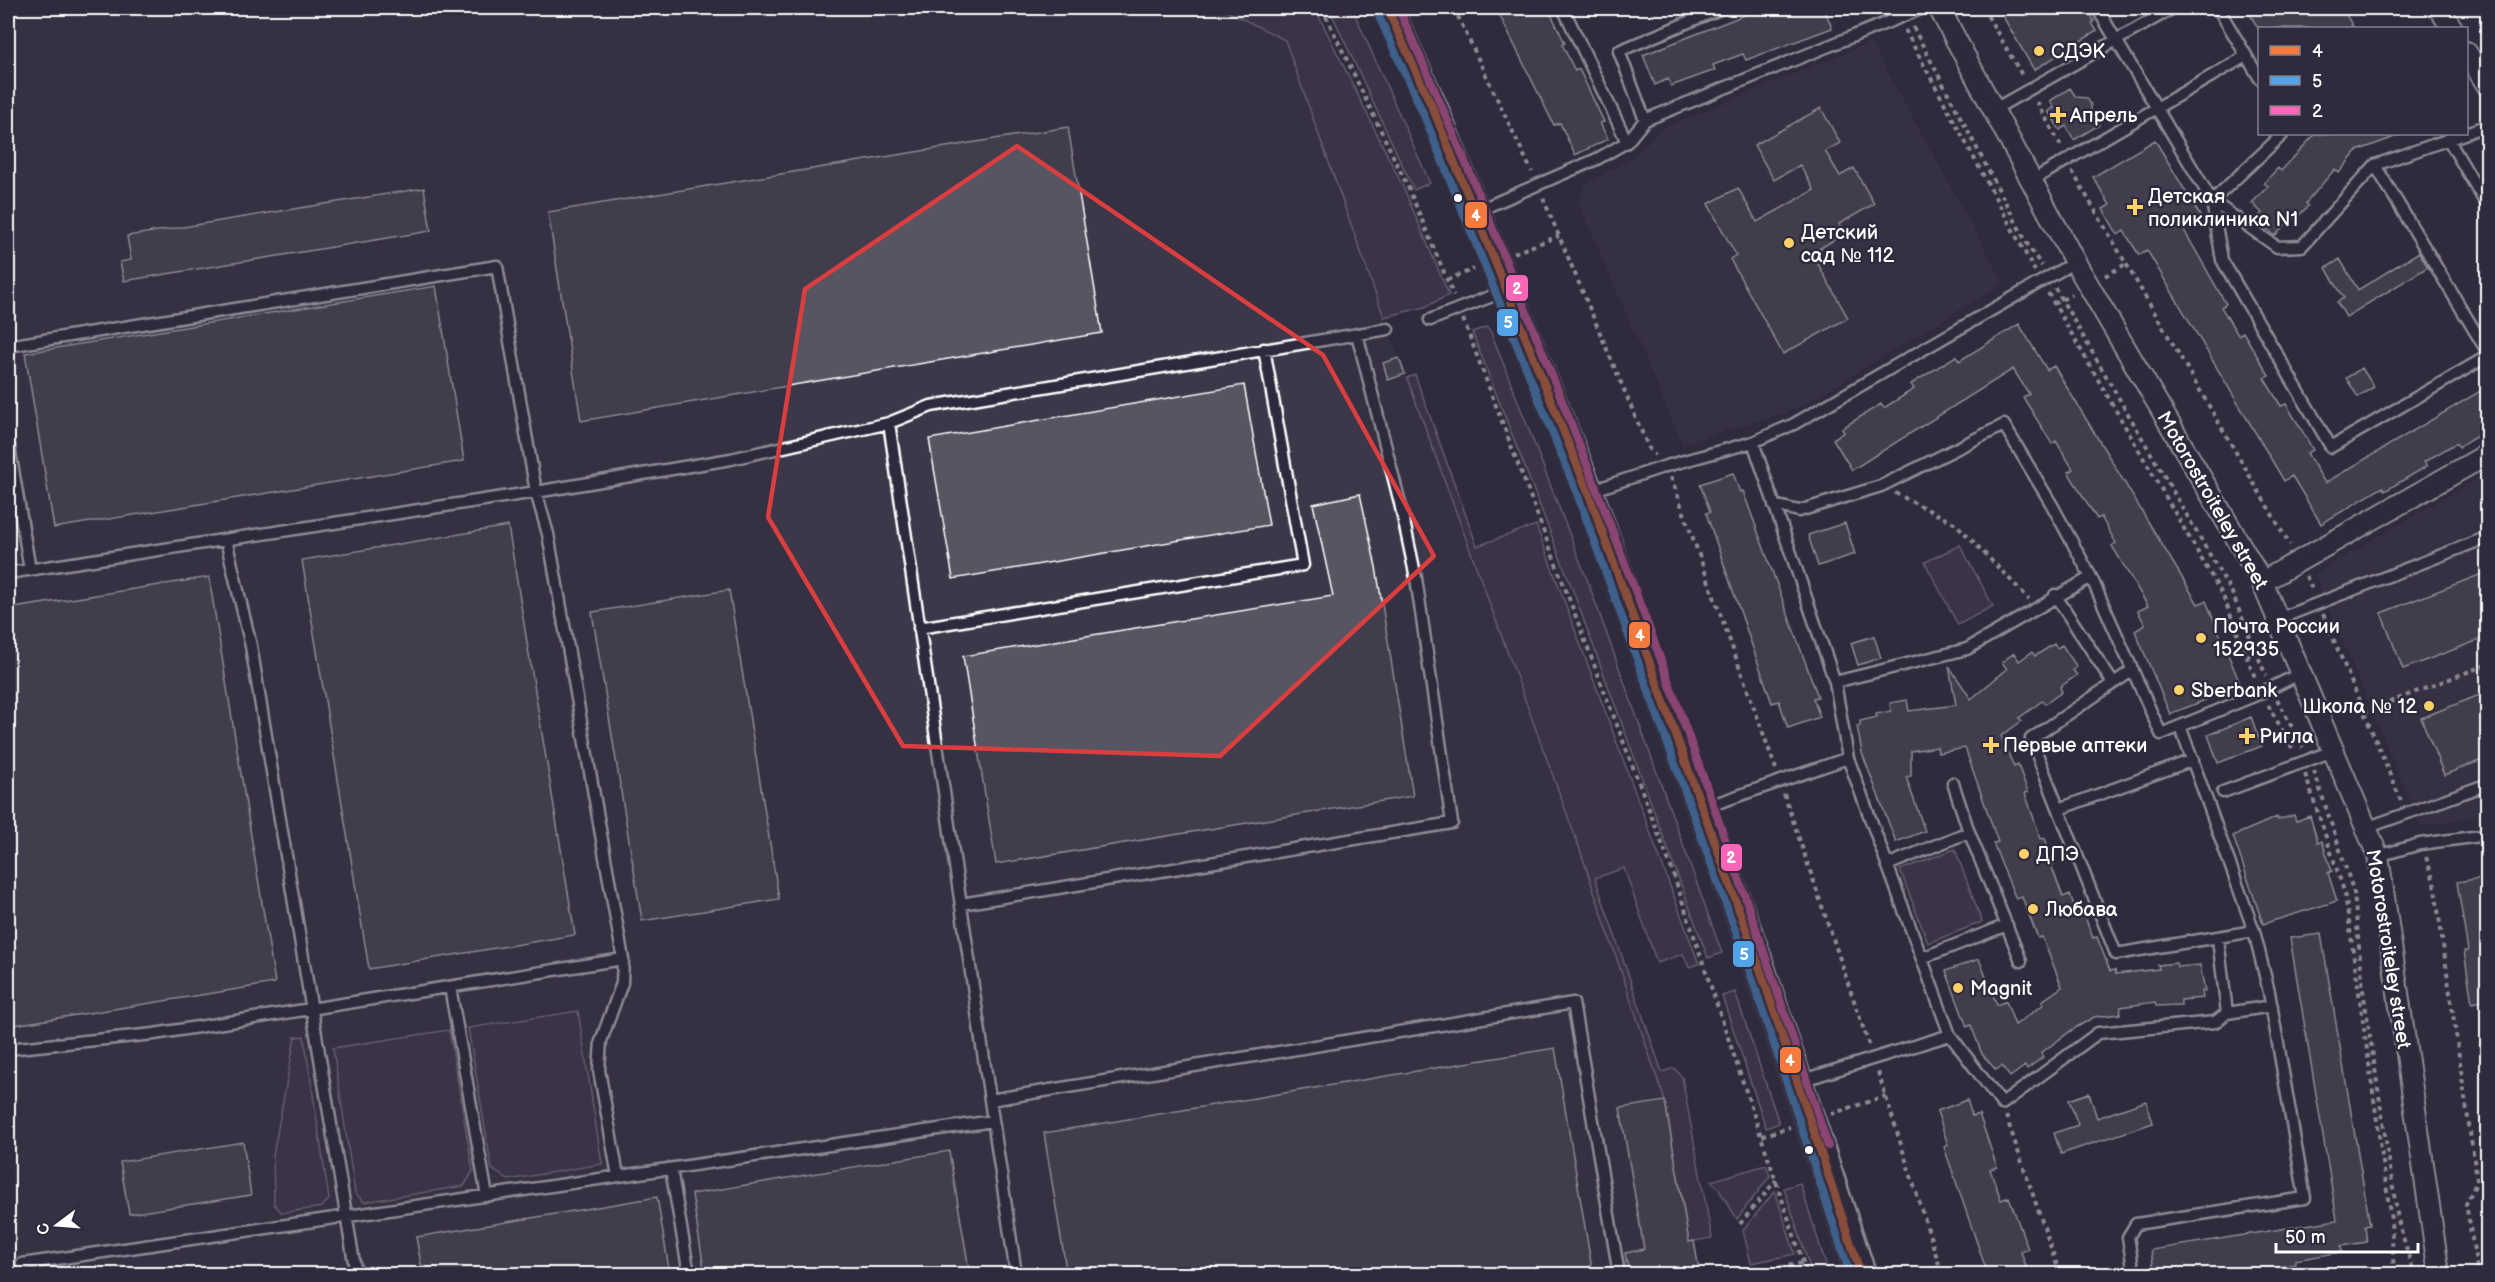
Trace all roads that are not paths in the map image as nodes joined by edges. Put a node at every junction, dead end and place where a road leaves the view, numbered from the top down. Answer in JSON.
{"nodes":[{"id":1,"x":1388,"y":8,"type":"edge"},
{"id":2,"x":1563,"y":8,"type":"edge"},
{"id":3,"x":1722,"y":8,"type":"edge"},
{"id":4,"x":1923,"y":8,"type":"edge"},
{"id":5,"x":1939,"y":8,"type":"edge"},
{"id":6,"x":2097,"y":8,"type":"edge"},
{"id":7,"x":2173,"y":8,"type":"edge"},
{"id":8,"x":2218,"y":8,"type":"edge"},
{"id":9,"x":2439,"y":8,"type":"edge"},
{"id":10,"x":2451,"y":27,"type":"edge"},
{"id":11,"x":2116,"y":41,"type":"junction"},
{"id":12,"x":2468,"y":55,"type":"edge"},
{"id":13,"x":2246,"y":57,"type":"junction"},
{"id":14,"x":2258,"y":77,"type":"edge"},
{"id":15,"x":2487,"y":86,"type":"edge"},
{"id":16,"x":2156,"y":109,"type":"junction"},
{"id":17,"x":1993,"y":110,"type":"junction"},
{"id":18,"x":1645,"y":120,"type":"junction"},
{"id":19,"x":2487,"y":125,"type":"edge"},
{"id":20,"x":2468,"y":132,"type":"edge"},
{"id":21,"x":2282,"y":135,"type":"edge"},
{"id":22,"x":2459,"y":135,"type":"edge"},
{"id":23,"x":2448,"y":139,"type":"junction"},
{"id":24,"x":1627,"y":142,"type":"junction"},
{"id":25,"x":2375,"y":165,"type":"junction"},
{"id":26,"x":2031,"y":181,"type":"junction"},
{"id":27,"x":2212,"y":201,"type":"junction"},
{"id":28,"x":2487,"y":207,"type":"edge"},
{"id":29,"x":1474,"y":212,"type":"junction"},
{"id":30,"x":2075,"y":262,"type":"junction"},
{"id":31,"x":1505,"y":290,"type":"junction"},
{"id":32,"x":1430,"y":320,"type":"dead end"},
{"id":33,"x":1388,"y":329,"type":"dead end"},
{"id":34,"x":1357,"y":334,"type":"junction"},
{"id":35,"x":8,"y":345,"type":"edge"},
{"id":36,"x":1264,"y":350,"type":"junction"},
{"id":37,"x":2487,"y":354,"type":"edge"},
{"id":38,"x":889,"y":423,"type":"junction"},
{"id":39,"x":8,"y":440,"type":"edge"},
{"id":40,"x":1753,"y":442,"type":"junction"},
{"id":41,"x":2487,"y":454,"type":"edge"},
{"id":42,"x":536,"y":492,"type":"junction"},
{"id":43,"x":1588,"y":492,"type":"junction"},
{"id":44,"x":1774,"y":505,"type":"junction"},
{"id":45,"x":2487,"y":537,"type":"edge"},
{"id":46,"x":226,"y":540,"type":"junction"},
{"id":47,"x":30,"y":570,"type":"junction"},
{"id":48,"x":8,"y":573,"type":"edge"},
{"id":49,"x":2091,"y":577,"type":"junction"},
{"id":50,"x":2262,"y":582,"type":"junction"},
{"id":51,"x":2055,"y":595,"type":"junction"},
{"id":52,"x":2278,"y":619,"type":"junction"},
{"id":53,"x":920,"y":628,"type":"junction"},
{"id":54,"x":2133,"y":670,"type":"junction"},
{"id":55,"x":2301,"y":673,"type":"junction"},
{"id":56,"x":1835,"y":682,"type":"junction"},
{"id":57,"x":2114,"y":683,"type":"junction"},
{"id":58,"x":2180,"y":726,"type":"junction"},
{"id":59,"x":2333,"y":751,"type":"junction"},
{"id":60,"x":1848,"y":758,"type":"junction"},
{"id":61,"x":2193,"y":760,"type":"junction"},
{"id":62,"x":1953,"y":783,"type":"dead end"},
{"id":63,"x":2487,"y":784,"type":"edge"},
{"id":64,"x":2223,"y":792,"type":"dead end"},
{"id":65,"x":1703,"y":808,"type":"junction"},
{"id":66,"x":2059,"y":809,"type":"junction"},
{"id":67,"x":2366,"y":828,"type":"junction"},
{"id":68,"x":1969,"y":832,"type":"junction"},
{"id":69,"x":2487,"y":835,"type":"edge"},
{"id":70,"x":2378,"y":856,"type":"junction"},
{"id":71,"x":1887,"y":865,"type":"junction"},
{"id":72,"x":961,"y":904,"type":"junction"},
{"id":73,"x":2007,"y":925,"type":"junction"},
{"id":74,"x":2254,"y":931,"type":"junction"},
{"id":75,"x":2218,"y":939,"type":"junction"},
{"id":76,"x":1922,"y":958,"type":"junction"},
{"id":77,"x":623,"y":959,"type":"junction"},
{"id":78,"x":2021,"y":961,"type":"dead end"},
{"id":79,"x":450,"y":987,"type":"junction"},
{"id":80,"x":2272,"y":1006,"type":"junction"},
{"id":81,"x":313,"y":1008,"type":"junction"},
{"id":82,"x":2227,"y":1013,"type":"junction"},
{"id":83,"x":1950,"y":1035,"type":"junction"},
{"id":84,"x":8,"y":1048,"type":"edge"},
{"id":85,"x":1797,"y":1082,"type":"junction"},
{"id":86,"x":990,"y":1101,"type":"junction"},
{"id":87,"x":993,"y":1121,"type":"junction"},
{"id":88,"x":671,"y":1169,"type":"junction"},
{"id":89,"x":618,"y":1176,"type":"junction"},
{"id":90,"x":487,"y":1196,"type":"junction"},
{"id":91,"x":346,"y":1216,"type":"junction"},
{"id":92,"x":24,"y":1275,"type":"edge"},
{"id":93,"x":356,"y":1275,"type":"edge"},
{"id":94,"x":689,"y":1275,"type":"edge"},
{"id":95,"x":1016,"y":1275,"type":"edge"},
{"id":96,"x":1619,"y":1275,"type":"edge"},
{"id":97,"x":1861,"y":1275,"type":"edge"},
{"id":98,"x":2133,"y":1275,"type":"edge"},
{"id":99,"x":2439,"y":1275,"type":"edge"}],
"edges":[{"from":1,"to":29,"type":"main road"},
{"from":2,"to":24,"type":"lane"},
{"from":3,"to":18,"type":"lane"},
{"from":4,"to":18,"type":"lane"},
{"from":5,"to":17,"type":"street","name":"Motorostroiteley street"},
{"from":6,"to":11,"type":"lane"},
{"from":7,"to":11,"type":"lane"},
{"from":8,"to":13,"type":"lane"},
{"from":9,"to":10,"type":"street"},
{"from":11,"to":16,"type":"lane"},
{"from":11,"to":17,"type":"lane"},
{"from":12,"to":15,"type":"street"},
{"from":13,"to":14,"type":"lane"},
{"from":13,"to":16,"type":"lane"},
{"from":16,"to":26,"type":"lane"},
{"from":16,"to":27,"type":"lane"},
{"from":17,"to":26,"type":"street","name":"Motorostroiteley street"},
{"from":18,"to":24,"type":"lane"},
{"from":19,"to":20,"type":"lane"},
{"from":21,"to":27,"type":"lane"},
{"from":22,"to":23,"type":"lane"},
{"from":23,"to":25,"type":"lane"},
{"from":23,"to":28,"type":"lane"},
{"from":24,"to":29,"type":"lane"},
{"from":25,"to":27,"type":"lane"},
{"from":25,"to":37,"type":"lane"},
{"from":26,"to":30,"type":"street","name":"Motorostroiteley street"},
{"from":27,"to":37,"type":"lane"},
{"from":29,"to":31,"type":"main road"},
{"from":30,"to":40,"type":"lane"},
{"from":30,"to":50,"type":"street","name":"Motorostroiteley street"},
{"from":31,"to":32,"type":"lane"},
{"from":31,"to":43,"type":"main road"},
{"from":33,"to":34,"type":"lane"},
{"from":34,"to":36,"type":"lane"},
{"from":34,"to":72,"type":"lane"},
{"from":35,"to":42,"type":"lane"},
{"from":36,"to":38,"type":"lane"},
{"from":36,"to":53,"type":"lane"},
{"from":38,"to":42,"type":"lane"},
{"from":38,"to":53,"type":"lane"},
{"from":39,"to":47,"type":"lane"},
{"from":40,"to":43,"type":"lane"},
{"from":40,"to":44,"type":"lane"},
{"from":41,"to":50,"type":"street"},
{"from":42,"to":46,"type":"lane"},
{"from":42,"to":77,"type":"lane"},
{"from":43,"to":65,"type":"main road"},
{"from":44,"to":49,"type":"lane"},
{"from":44,"to":56,"type":"lane"},
{"from":45,"to":52,"type":"lane"},
{"from":46,"to":47,"type":"lane"},
{"from":46,"to":81,"type":"lane"},
{"from":47,"to":48,"type":"lane"},
{"from":49,"to":51,"type":"lane"},
{"from":49,"to":54,"type":"lane"},
{"from":50,"to":52,"type":"street","name":"Motorostroiteley street"},
{"from":51,"to":56,"type":"lane"},
{"from":51,"to":57,"type":"lane"},
{"from":52,"to":55,"type":"street","name":"Motorostroiteley street"},
{"from":53,"to":72,"type":"lane"},
{"from":54,"to":57,"type":"lane"},
{"from":54,"to":58,"type":"lane"},
{"from":55,"to":58,"type":"lane"},
{"from":55,"to":59,"type":"street","name":"Motorostroiteley street"},
{"from":56,"to":60,"type":"lane"},
{"from":57,"to":66,"type":"lane"},
{"from":58,"to":61,"type":"lane"},
{"from":59,"to":64,"type":"lane"},
{"from":59,"to":67,"type":"street","name":"Motorostroiteley street"},
{"from":60,"to":65,"type":"lane"},
{"from":60,"to":71,"type":"lane"},
{"from":61,"to":66,"type":"lane"},
{"from":61,"to":74,"type":"lane"},
{"from":62,"to":68,"type":"lane"},
{"from":63,"to":67,"type":"lane"},
{"from":65,"to":85,"type":"main road"},
{"from":66,"to":75,"type":"lane"},
{"from":67,"to":70,"type":"street","name":"Motorostroiteley street"},
{"from":68,"to":71,"type":"lane"},
{"from":68,"to":73,"type":"lane"},
{"from":69,"to":70,"type":"lane"},
{"from":70,"to":99,"type":"street","name":"Motorostroiteley street"},
{"from":71,"to":76,"type":"lane"},
{"from":72,"to":86,"type":"lane"},
{"from":73,"to":76,"type":"lane"},
{"from":73,"to":78,"type":"lane"},
{"from":74,"to":75,"type":"lane"},
{"from":74,"to":80,"type":"lane"},
{"from":75,"to":82,"type":"lane"},
{"from":76,"to":83,"type":"lane"},
{"from":77,"to":79,"type":"lane"},
{"from":77,"to":89,"type":"lane"},
{"from":79,"to":81,"type":"lane"},
{"from":79,"to":90,"type":"lane"},
{"from":80,"to":82,"type":"lane"},
{"from":80,"to":98,"type":"lane"},
{"from":81,"to":84,"type":"lane"},
{"from":81,"to":91,"type":"lane"},
{"from":82,"to":83,"type":"lane"},
{"from":83,"to":85,"type":"lane"},
{"from":85,"to":97,"type":"main road"},
{"from":86,"to":87,"type":"lane"},
{"from":86,"to":96,"type":"lane"},
{"from":87,"to":88,"type":"lane"},
{"from":87,"to":95,"type":"lane"},
{"from":88,"to":89,"type":"lane"},
{"from":88,"to":94,"type":"lane"},
{"from":89,"to":90,"type":"lane"},
{"from":90,"to":91,"type":"lane"},
{"from":91,"to":92,"type":"lane"},
{"from":91,"to":93,"type":"lane"}]}
